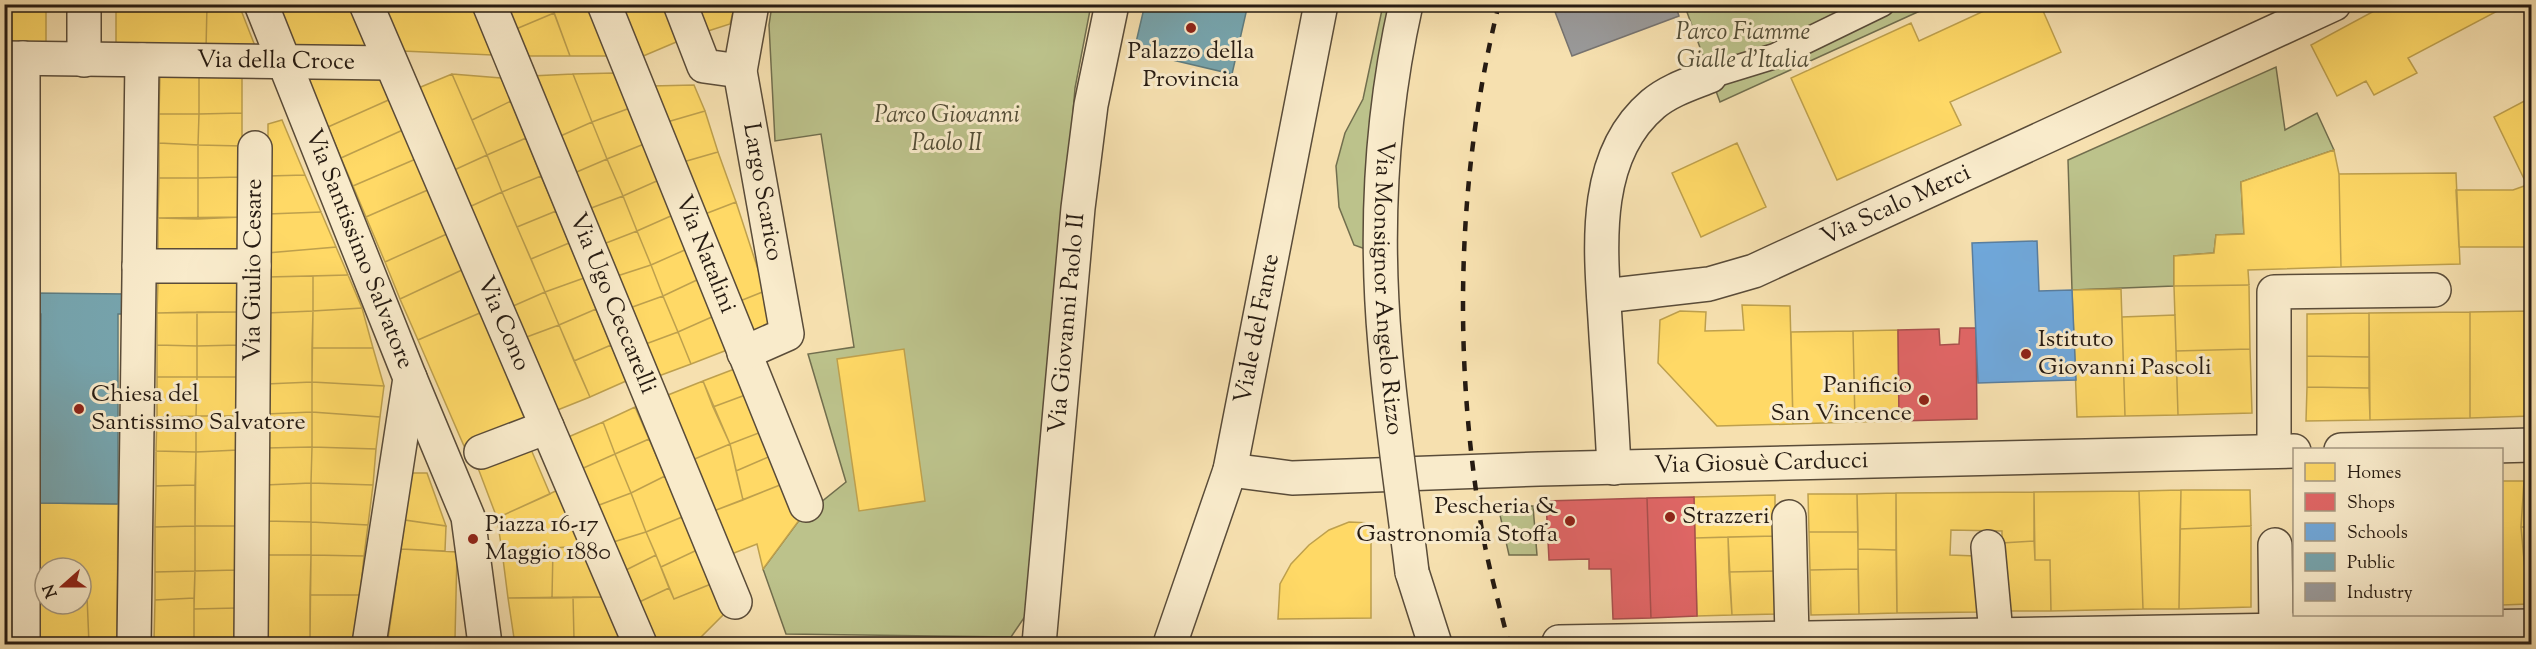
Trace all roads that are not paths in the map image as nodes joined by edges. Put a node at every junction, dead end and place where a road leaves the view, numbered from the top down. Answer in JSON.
{"nodes":[{"id":1,"x":84,"y":4,"type":"edge"},
{"id":2,"x":261,"y":4,"type":"edge"},
{"id":3,"x":366,"y":4,"type":"edge"},
{"id":4,"x":489,"y":4,"type":"edge"},
{"id":5,"x":604,"y":4,"type":"edge"},
{"id":6,"x":680,"y":4,"type":"edge"},
{"id":7,"x":752,"y":4,"type":"edge"},
{"id":8,"x":1112,"y":4,"type":"edge"},
{"id":9,"x":1321,"y":4,"type":"edge"},
{"id":10,"x":1406,"y":4,"type":"edge"},
{"id":11,"x":1882,"y":4,"type":"edge"},
{"id":12,"x":2334,"y":4,"type":"edge"},
{"id":13,"x":13,"y":58,"type":"edge"},
{"id":14,"x":84,"y":60,"type":"junction"},
{"id":15,"x":151,"y":61,"type":"junction"},
{"id":16,"x":284,"y":62,"type":"junction"},
{"id":17,"x":390,"y":63,"type":"junction"},
{"id":18,"x":740,"y":70,"type":"junction"},
{"id":19,"x":1710,"y":76,"type":"joint"},
{"id":20,"x":255,"y":148,"type":"dead end"},
{"id":21,"x":254,"y":266,"type":"junction"},
{"id":22,"x":16,"y":268,"type":"edge"},
{"id":23,"x":146,"y":274,"type":"junction"},
{"id":24,"x":2434,"y":290,"type":"dead end"},
{"id":25,"x":1604,"y":296,"type":"junction"},
{"id":26,"x":744,"y":353,"type":"junction"},
{"id":27,"x":410,"y":378,"type":"junction"},
{"id":28,"x":547,"y":427,"type":"junction"},
{"id":29,"x":2532,"y":445,"type":"edge"},
{"id":30,"x":2417,"y":448,"type":"edge"},
{"id":31,"x":399,"y":450,"type":"junction"},
{"id":32,"x":2284,"y":451,"type":"edge"},
{"id":33,"x":481,"y":453,"type":"dead end"},
{"id":34,"x":442,"y":455,"type":"junction"},
{"id":35,"x":1614,"y":468,"type":"junction"},
{"id":36,"x":1230,"y":470,"type":"junction"},
{"id":37,"x":806,"y":505,"type":"dead end"},
{"id":38,"x":1789,"y":517,"type":"dead end"},
{"id":39,"x":2275,"y":545,"type":"dead end"},
{"id":40,"x":1988,"y":547,"type":"dead end"},
{"id":41,"x":14,"y":554,"type":"edge"},
{"id":42,"x":1412,"y":572,"type":"junction"},
{"id":43,"x":735,"y":602,"type":"dead end"},
{"id":44,"x":2532,"y":626,"type":"edge"},
{"id":45,"x":2277,"y":629,"type":"junction"},
{"id":46,"x":1792,"y":636,"type":"junction"},
{"id":47,"x":1997,"y":639,"type":"edge"},
{"id":48,"x":1559,"y":642,"type":"dead end"},
{"id":49,"x":23,"y":645,"type":"edge"},
{"id":50,"x":134,"y":645,"type":"edge"},
{"id":51,"x":251,"y":645,"type":"edge"},
{"id":52,"x":369,"y":645,"type":"edge"},
{"id":53,"x":485,"y":645,"type":"edge"},
{"id":54,"x":640,"y":645,"type":"edge"},
{"id":55,"x":1039,"y":645,"type":"edge"},
{"id":56,"x":1170,"y":645,"type":"edge"},
{"id":57,"x":1412,"y":645,"type":"edge"},
{"id":58,"x":1435,"y":645,"type":"edge"}],
"edges":[{"from":1,"to":14,"type":"street"},
{"from":2,"to":16,"type":"street","name":"Via Santissimo Salvatore"},
{"from":3,"to":17,"type":"street","name":"Via Cono"},
{"from":4,"to":43,"type":"street","name":"Via Ugo Ceccarelli"},
{"from":5,"to":26,"type":"street","name":"Via Natalini"},
{"from":6,"to":18,"type":"street"},
{"from":7,"to":18,"type":"street","name":"Largo Scarico"},
{"from":8,"to":55,"type":"street","name":"Via Giovanni Paolo II"},
{"from":9,"to":36,"type":"street","name":"Viale del Fante"},
{"from":10,"to":42,"type":"street","name":"Via Monsignor Angelo Rizzo","bridge":true},
{"from":11,"to":19,"type":"street"},
{"from":12,"to":25,"type":"street","name":"Via Scalo Merci"},
{"from":13,"to":14,"type":"street","name":"Via della Croce"},
{"from":13,"to":22,"type":"street"},
{"from":14,"to":15,"type":"street","name":"Via della Croce"},
{"from":15,"to":16,"type":"street","name":"Via della Croce"},
{"from":15,"to":23,"type":"street"},
{"from":16,"to":17,"type":"street","name":"Via della Croce"},
{"from":16,"to":27,"type":"street","name":"Via Santissimo Salvatore"},
{"from":17,"to":28,"type":"street","name":"Via Cono"},
{"from":18,"to":26,"type":"street","name":"Largo Scarico"},
{"from":19,"to":25,"type":"street"},
{"from":20,"to":21,"type":"street","name":"Via Giulio Cesare"},
{"from":21,"to":23,"type":"street"},
{"from":21,"to":51,"type":"street","name":"Via Giulio Cesare"},
{"from":22,"to":41,"type":"street"},
{"from":23,"to":50,"type":"street"},
{"from":24,"to":32,"type":"street"},
{"from":25,"to":35,"type":"street"},
{"from":26,"to":37,"type":"street","name":"Via Natalini"},
{"from":27,"to":31,"type":"street","name":"Via Santissimo Salvatore"},
{"from":27,"to":34,"type":"street"},
{"from":28,"to":33,"type":"street"},
{"from":28,"to":54,"type":"street","name":"Via Cono"},
{"from":29,"to":30,"type":"street"},
{"from":31,"to":34,"type":"street"},
{"from":31,"to":52,"type":"street","name":"Via Santissimo Salvatore"},
{"from":32,"to":35,"type":"street","name":"Via Giosuè Carducci"},
{"from":34,"to":53,"type":"street"},
{"from":35,"to":36,"type":"street","name":"Via Giosuè Carducci"},
{"from":36,"to":56,"type":"street","name":"Viale del Fante"},
{"from":38,"to":46,"type":"street"},
{"from":39,"to":45,"type":"street"},
{"from":40,"to":47,"type":"street"},
{"from":41,"to":49,"type":"street"},
{"from":42,"to":57,"type":"street"},
{"from":42,"to":58,"type":"street"},
{"from":44,"to":45,"type":"street"},
{"from":45,"to":47,"type":"street"},
{"from":46,"to":47,"type":"street"},
{"from":46,"to":48,"type":"street"}]}
